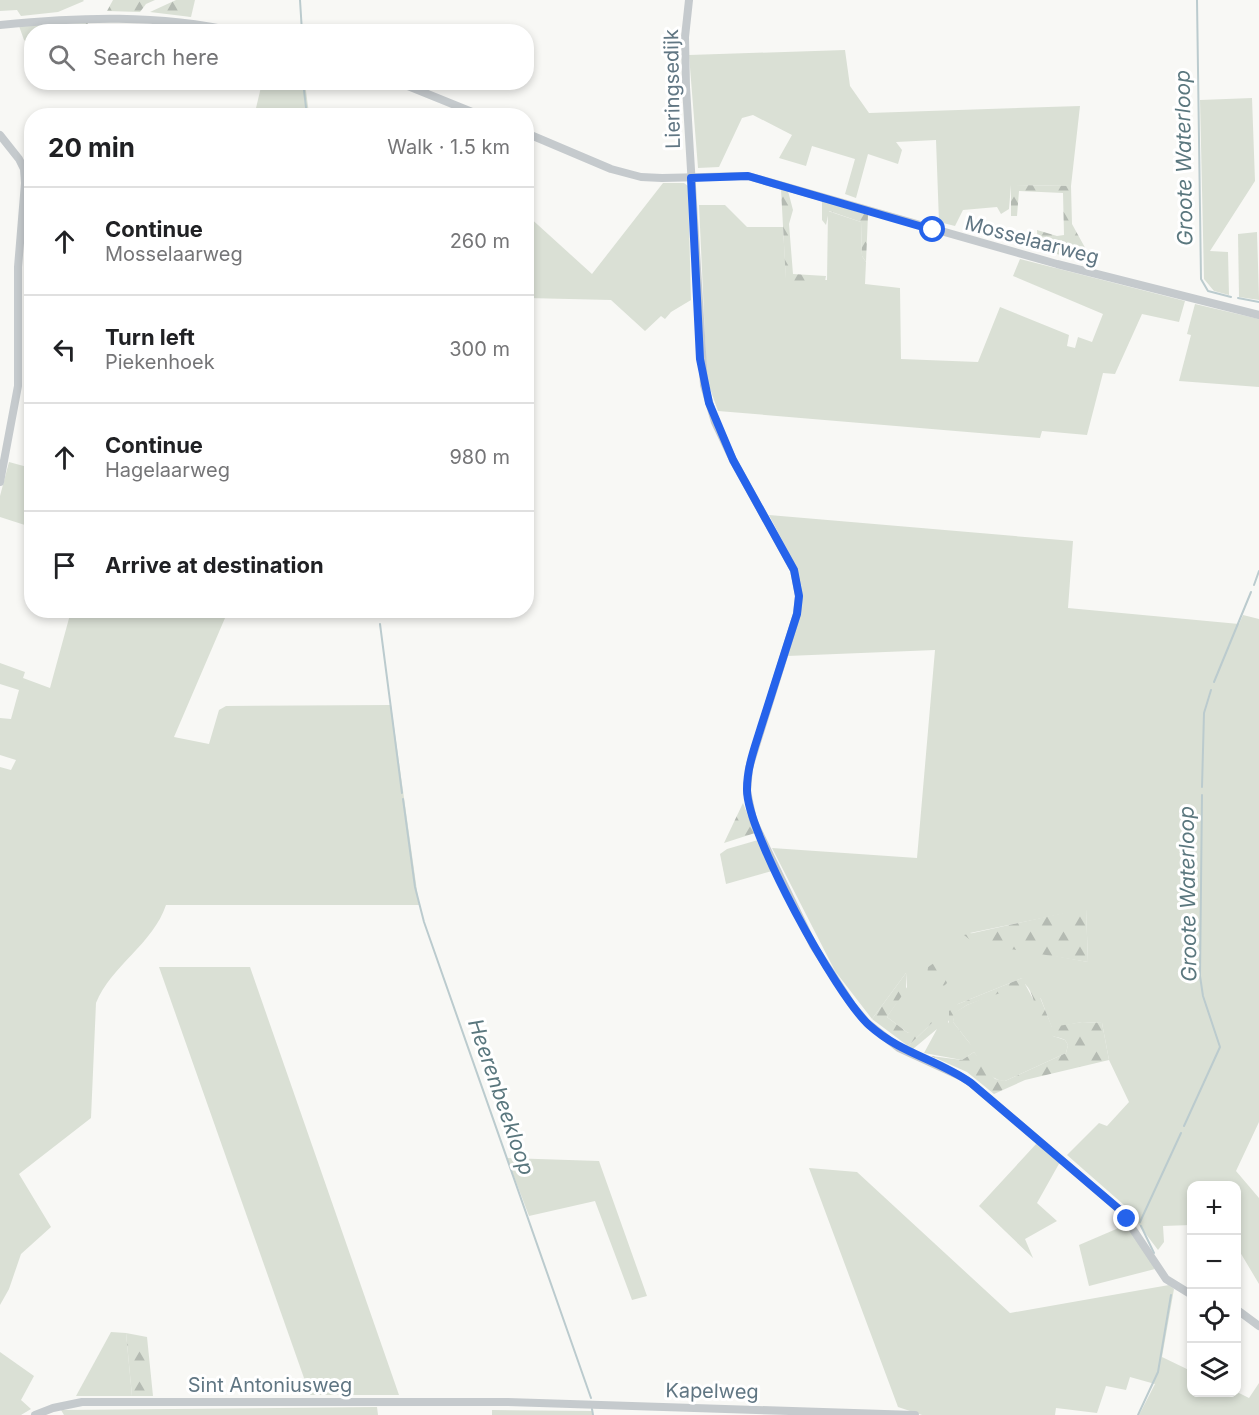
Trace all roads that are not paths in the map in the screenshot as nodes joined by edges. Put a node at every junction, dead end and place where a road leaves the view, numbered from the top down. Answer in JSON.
{"nodes":[{"id":1,"x":689,"y":0,"type":"edge"},
{"id":2,"x":195,"y":24,"type":"edge"},
{"id":3,"x":0,"y":25,"type":"edge"},
{"id":4,"x":418,"y":90,"type":"edge"},
{"id":5,"x":462,"y":108,"type":"edge"},
{"id":6,"x":0,"y":135,"type":"edge"},
{"id":7,"x":534,"y":136,"type":"edge"},
{"id":8,"x":24,"y":169,"type":"edge"},
{"id":9,"x":691,"y":178,"type":"junction"},
{"id":10,"x":24,"y":195,"type":"edge"},
{"id":11,"x":1259,"y":315,"type":"edge"},
{"id":12,"x":0,"y":482,"type":"edge"},
{"id":13,"x":1187,"y":1292,"type":"edge"},
{"id":14,"x":1241,"y":1313,"type":"edge"},
{"id":15,"x":1259,"y":1326,"type":"edge"},
{"id":16,"x":507,"y":1402,"type":"joint"},
{"id":17,"x":35,"y":1415,"type":"edge"},
{"id":18,"x":915,"y":1415,"type":"edge"}],
"edges":[{"from":1,"to":9,"type":"street","name":"Lieringsedijk"},
{"from":2,"to":3,"type":"street"},
{"from":4,"to":5,"type":"street"},
{"from":6,"to":8,"type":"street"},
{"from":7,"to":9,"type":"street","name":"Mosselaarweg"},
{"from":9,"to":11,"type":"street","name":"Mosselaarweg"},
{"from":9,"to":13,"type":"street","name":"Lieringsedijk"},
{"from":10,"to":12,"type":"street"},
{"from":14,"to":15,"type":"street"},
{"from":16,"to":17,"type":"street","name":"Sint Antoniusweg"},
{"from":16,"to":18,"type":"street","name":"Kapelweg"}]}
